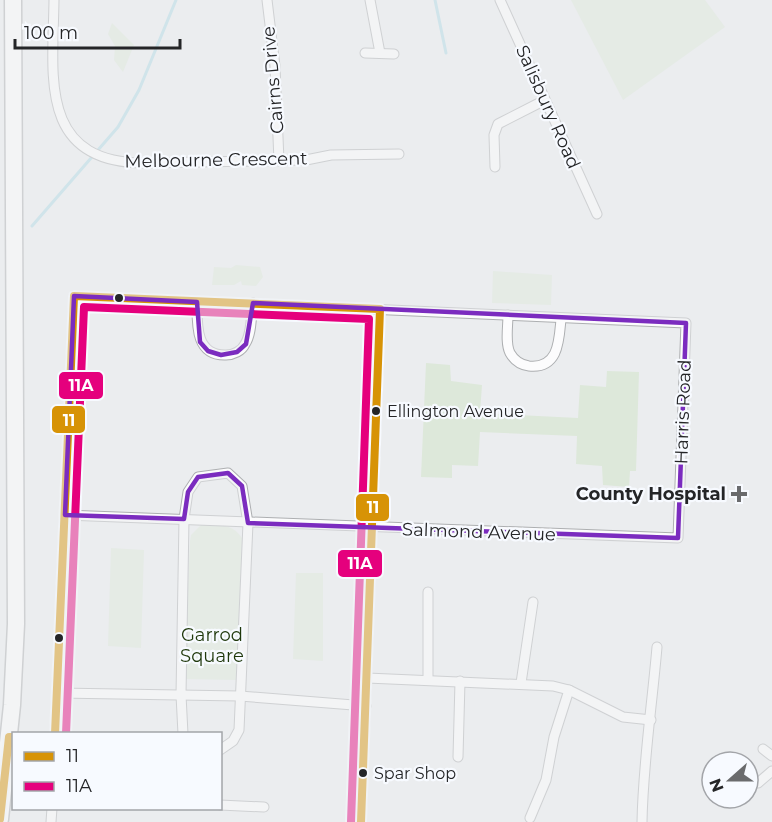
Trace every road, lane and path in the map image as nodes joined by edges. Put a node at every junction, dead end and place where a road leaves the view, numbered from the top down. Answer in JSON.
{"nodes":[{"id":1,"x":13,"y":0,"type":"edge"},
{"id":2,"x":54,"y":0,"type":"edge"},
{"id":3,"x":267,"y":0,"type":"edge"},
{"id":4,"x":370,"y":0,"type":"edge"},
{"id":5,"x":500,"y":0,"type":"edge"},
{"id":6,"x":365,"y":53,"type":"dead end"},
{"id":7,"x":380,"y":53,"type":"junction"},
{"id":8,"x":394,"y":54,"type":"dead end"},
{"id":9,"x":545,"y":100,"type":"junction"},
{"id":10,"x":399,"y":154,"type":"dead end"},
{"id":11,"x":279,"y":161,"type":"junction"},
{"id":12,"x":495,"y":168,"type":"dead end"},
{"id":13,"x":597,"y":214,"type":"dead end"},
{"id":14,"x":197,"y":302,"type":"junction"},
{"id":15,"x":253,"y":303,"type":"junction"},
{"id":16,"x":380,"y":309,"type":"junction"},
{"id":17,"x":508,"y":315,"type":"junction"},
{"id":18,"x":561,"y":319,"type":"junction"},
{"id":19,"x":65,"y":515,"type":"junction"},
{"id":20,"x":184,"y":519,"type":"junction"},
{"id":21,"x":248,"y":523,"type":"junction"},
{"id":22,"x":371,"y":528,"type":"junction"},
{"id":23,"x":678,"y":538,"type":"joint"},
{"id":24,"x":428,"y":592,"type":"dead end"},
{"id":25,"x":533,"y":602,"type":"dead end"},
{"id":26,"x":657,"y":647,"type":"dead end"},
{"id":27,"x":367,"y":678,"type":"junction"},
{"id":28,"x":428,"y":680,"type":"junction"},
{"id":29,"x":460,"y":681,"type":"junction"},
{"id":30,"x":521,"y":683,"type":"junction"},
{"id":31,"x":569,"y":690,"type":"junction"},
{"id":32,"x":58,"y":693,"type":"junction"},
{"id":33,"x":181,"y":695,"type":"junction"},
{"id":34,"x":240,"y":696,"type":"junction"},
{"id":35,"x":366,"y":706,"type":"junction"},
{"id":36,"x":651,"y":720,"type":"junction"},
{"id":37,"x":55,"y":732,"type":"edge"},
{"id":38,"x":183,"y":732,"type":"edge"},
{"id":39,"x":11,"y":737,"type":"edge"},
{"id":40,"x":222,"y":749,"type":"edge"},
{"id":41,"x":763,"y":749,"type":"dead end"},
{"id":42,"x":772,"y":756,"type":"edge"},
{"id":43,"x":458,"y":757,"type":"dead end"},
{"id":44,"x":772,"y":771,"type":"edge"},
{"id":45,"x":760,"y":781,"type":"edge"},
{"id":46,"x":222,"y":805,"type":"edge"},
{"id":47,"x":264,"y":807,"type":"dead end"},
{"id":48,"x":530,"y":818,"type":"dead end"},
{"id":49,"x":0,"y":819,"type":"edge"},
{"id":50,"x":361,"y":822,"type":"edge"},
{"id":51,"x":642,"y":822,"type":"edge"}],
"edges":[{"from":1,"to":39,"type":"highway"},
{"from":2,"to":11,"type":"street","name":"Melbourne Crescent"},
{"from":3,"to":11,"type":"street","name":"Cairns Drive"},
{"from":4,"to":7,"type":"street"},
{"from":5,"to":9,"type":"street","name":"Salisbury Road"},
{"from":6,"to":7,"type":"street"},
{"from":7,"to":8,"type":"street"},
{"from":9,"to":12,"type":"street"},
{"from":9,"to":13,"type":"street","name":"Salisbury Road"},
{"from":10,"to":11,"type":"street","name":"Melbourne Crescent"},
{"from":14,"to":15,"type":"street"},
{"from":14,"to":15,"type":"street"},
{"from":14,"to":19,"type":"street"},
{"from":15,"to":16,"type":"street"},
{"from":16,"to":17,"type":"street"},
{"from":16,"to":22,"type":"street"},
{"from":17,"to":18,"type":"street"},
{"from":17,"to":18,"type":"street"},
{"from":18,"to":23,"type":"street","name":"Harris Road"},
{"from":19,"to":20,"type":"street","name":"Salmond Avenue"},
{"from":19,"to":32,"type":"street"},
{"from":20,"to":21,"type":"street","name":"Salmond Avenue"},
{"from":20,"to":21,"type":"street"},
{"from":20,"to":33,"type":"street"},
{"from":21,"to":22,"type":"street","name":"Salmond Avenue"},
{"from":21,"to":34,"type":"street"},
{"from":22,"to":23,"type":"street","name":"Salmond Avenue"},
{"from":22,"to":27,"type":"street"},
{"from":24,"to":28,"type":"street"},
{"from":25,"to":30,"type":"street"},
{"from":26,"to":36,"type":"street"},
{"from":27,"to":28,"type":"street"},
{"from":27,"to":35,"type":"street"},
{"from":28,"to":29,"type":"street"},
{"from":29,"to":30,"type":"street"},
{"from":29,"to":43,"type":"street"},
{"from":30,"to":31,"type":"street"},
{"from":31,"to":36,"type":"street"},
{"from":31,"to":48,"type":"street"},
{"from":32,"to":33,"type":"street"},
{"from":32,"to":37,"type":"street"},
{"from":33,"to":34,"type":"street"},
{"from":33,"to":38,"type":"street"},
{"from":34,"to":35,"type":"street"},
{"from":34,"to":40,"type":"street"},
{"from":35,"to":50,"type":"street"},
{"from":36,"to":51,"type":"street"},
{"from":39,"to":49,"type":"highway"},
{"from":41,"to":42,"type":"street"},
{"from":44,"to":45,"type":"street"},
{"from":46,"to":47,"type":"street"}]}
